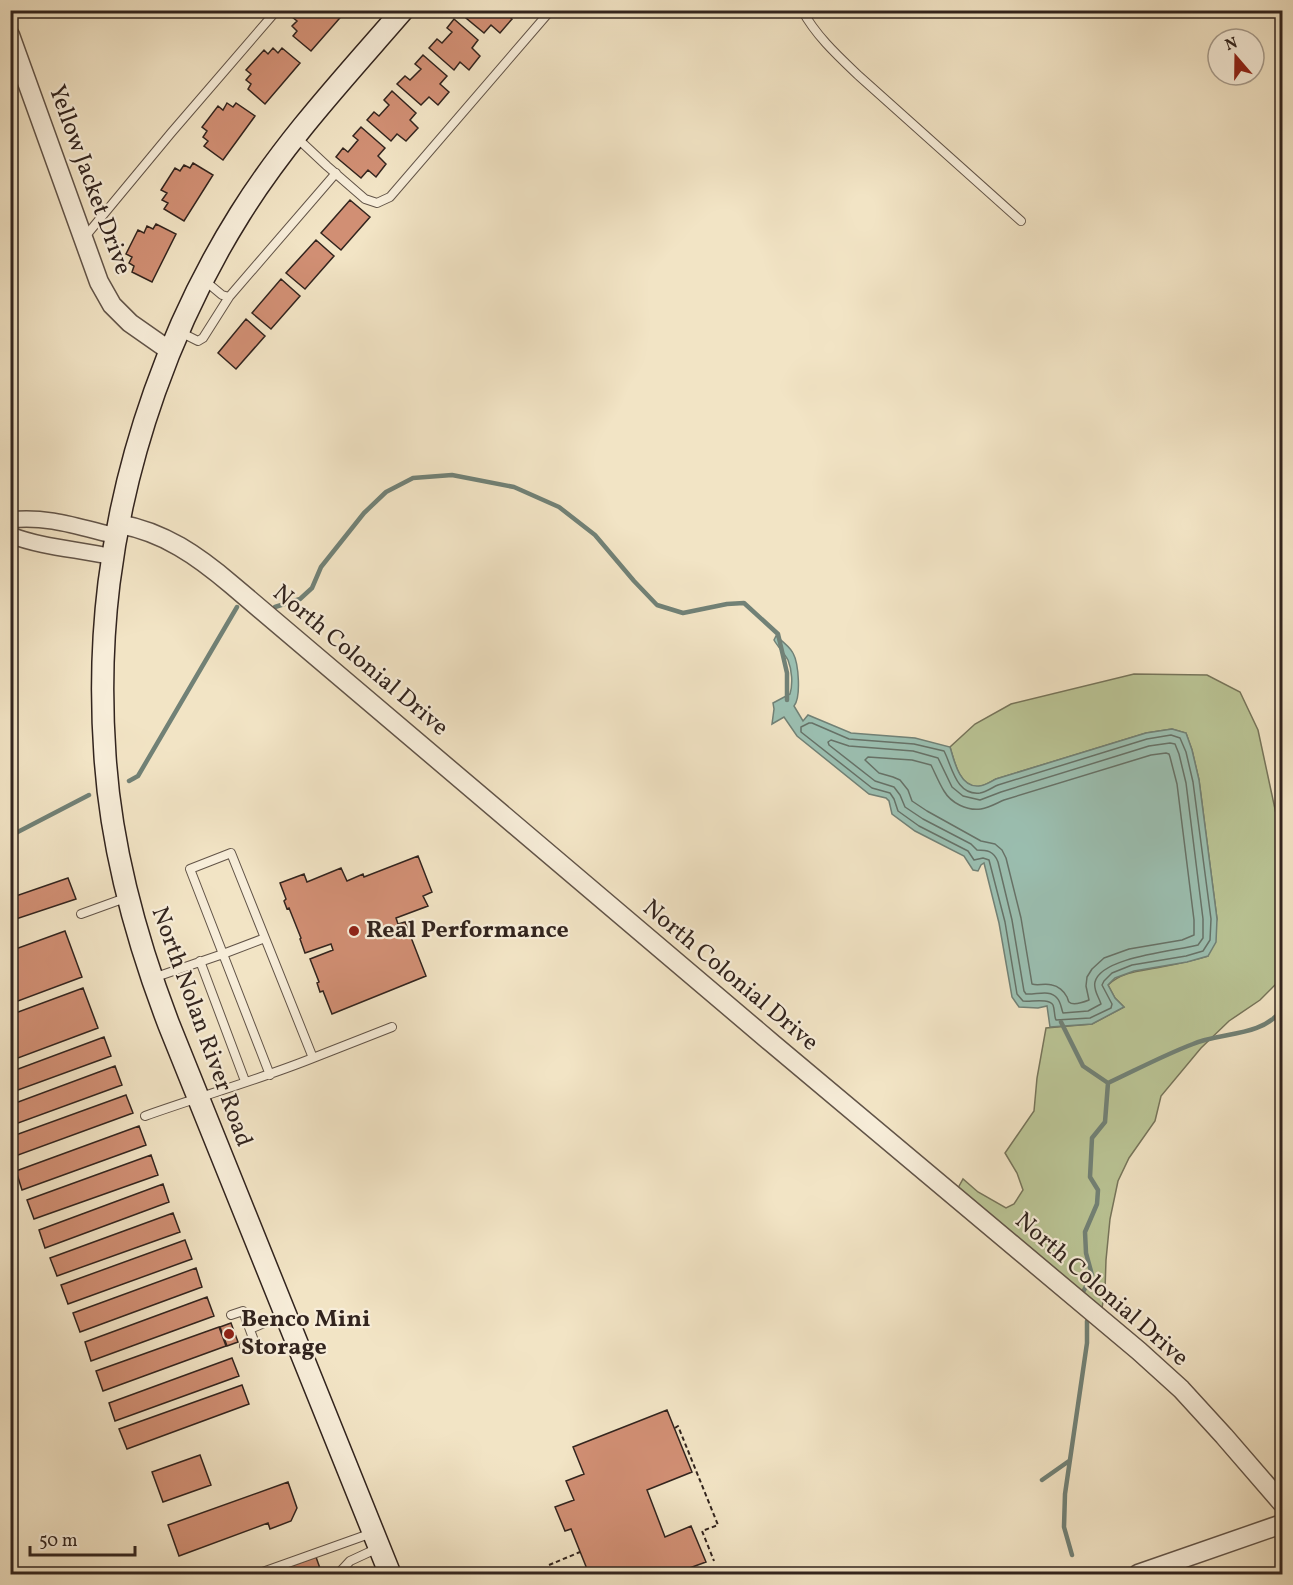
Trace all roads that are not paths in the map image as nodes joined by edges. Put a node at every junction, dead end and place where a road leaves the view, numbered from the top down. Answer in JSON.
{"nodes":[{"id":1,"x":277,"y":10,"type":"edge"},
{"id":2,"x":403,"y":10,"type":"edge"},
{"id":3,"x":551,"y":10,"type":"edge"},
{"id":4,"x":802,"y":10,"type":"edge"},
{"id":5,"x":10,"y":35,"type":"edge"},
{"id":6,"x":295,"y":136,"type":"junction"},
{"id":7,"x":336,"y":173,"type":"junction"},
{"id":8,"x":1021,"y":221,"type":"dead end"},
{"id":9,"x":83,"y":240,"type":"junction"},
{"id":10,"x":203,"y":279,"type":"junction"},
{"id":11,"x":229,"y":297,"type":"junction"},
{"id":12,"x":178,"y":331,"type":"junction"},
{"id":13,"x":170,"y":351,"type":"junction"},
{"id":14,"x":10,"y":520,"type":"edge"},
{"id":15,"x":118,"y":530,"type":"junction"},
{"id":16,"x":10,"y":535,"type":"edge"},
{"id":17,"x":113,"y":558,"type":"junction"},
{"id":18,"x":128,"y":897,"type":"junction"},
{"id":19,"x":81,"y":914,"type":"dead end"},
{"id":20,"x":265,"y":938,"type":"junction"},
{"id":21,"x":223,"y":954,"type":"junction"},
{"id":22,"x":200,"y":961,"type":"junction"},
{"id":23,"x":151,"y":978,"type":"junction"},
{"id":24,"x":392,"y":1027,"type":"dead end"},
{"id":25,"x":312,"y":1058,"type":"junction"},
{"id":26,"x":270,"y":1075,"type":"junction"},
{"id":27,"x":245,"y":1081,"type":"junction"},
{"id":28,"x":198,"y":1098,"type":"junction"},
{"id":29,"x":148,"y":1115,"type":"dead end"},
{"id":30,"x":285,"y":1314,"type":"junction"},
{"id":31,"x":231,"y":1315,"type":"dead end"},
{"id":32,"x":250,"y":1329,"type":"junction"},
{"id":33,"x":244,"y":1346,"type":"dead end"},
{"id":34,"x":1282,"y":1503,"type":"edge"},
{"id":35,"x":1282,"y":1524,"type":"edge"},
{"id":36,"x":377,"y":1540,"type":"junction"},
{"id":37,"x":258,"y":1575,"type":"edge"},
{"id":38,"x":338,"y":1575,"type":"edge"},
{"id":39,"x":390,"y":1575,"type":"edge"},
{"id":40,"x":1138,"y":1575,"type":"edge"}],
"edges":[{"from":1,"to":9,"type":"lane"},
{"from":2,"to":6,"type":"main road","name":"North Nolan River Road"},
{"from":3,"to":7,"type":"lane"},
{"from":4,"to":8,"type":"lane"},
{"from":5,"to":9,"type":"street","name":"Yellow Jacket Drive"},
{"from":6,"to":7,"type":"lane"},
{"from":6,"to":10,"type":"main road","name":"North Nolan River Road"},
{"from":7,"to":11,"type":"lane"},
{"from":9,"to":13,"type":"street","name":"Yellow Jacket Drive"},
{"from":10,"to":11,"type":"lane"},
{"from":10,"to":12,"type":"main road","name":"North Nolan River Road"},
{"from":11,"to":12,"type":"lane"},
{"from":12,"to":13,"type":"main road","name":"North Nolan River Road"},
{"from":13,"to":15,"type":"main road","name":"North Nolan River Road"},
{"from":14,"to":15,"type":"street"},
{"from":15,"to":17,"type":"main road","name":"North Nolan River Road"},
{"from":15,"to":34,"type":"street","name":"North Colonial Drive"},
{"from":16,"to":17,"type":"street"},
{"from":17,"to":18,"type":"main road","name":"North Nolan River Road"},
{"from":18,"to":19,"type":"lane"},
{"from":18,"to":23,"type":"main road","name":"North Nolan River Road"},
{"from":20,"to":21,"type":"lane"},
{"from":20,"to":21,"type":"lane"},
{"from":20,"to":25,"type":"lane"},
{"from":21,"to":22,"type":"lane"},
{"from":21,"to":26,"type":"lane"},
{"from":22,"to":23,"type":"lane"},
{"from":22,"to":27,"type":"lane"},
{"from":23,"to":28,"type":"main road","name":"North Nolan River Road"},
{"from":24,"to":25,"type":"lane"},
{"from":25,"to":26,"type":"lane"},
{"from":26,"to":27,"type":"lane"},
{"from":27,"to":28,"type":"lane"},
{"from":28,"to":29,"type":"lane"},
{"from":28,"to":30,"type":"main road","name":"North Nolan River Road"},
{"from":30,"to":32,"type":"lane"},
{"from":30,"to":36,"type":"main road","name":"North Nolan River Road"},
{"from":31,"to":32,"type":"lane"},
{"from":32,"to":33,"type":"lane"},
{"from":35,"to":40,"type":"street"},
{"from":36,"to":37,"type":"lane"},
{"from":36,"to":38,"type":"lane"},
{"from":36,"to":39,"type":"main road","name":"North Nolan River Road"}]}
